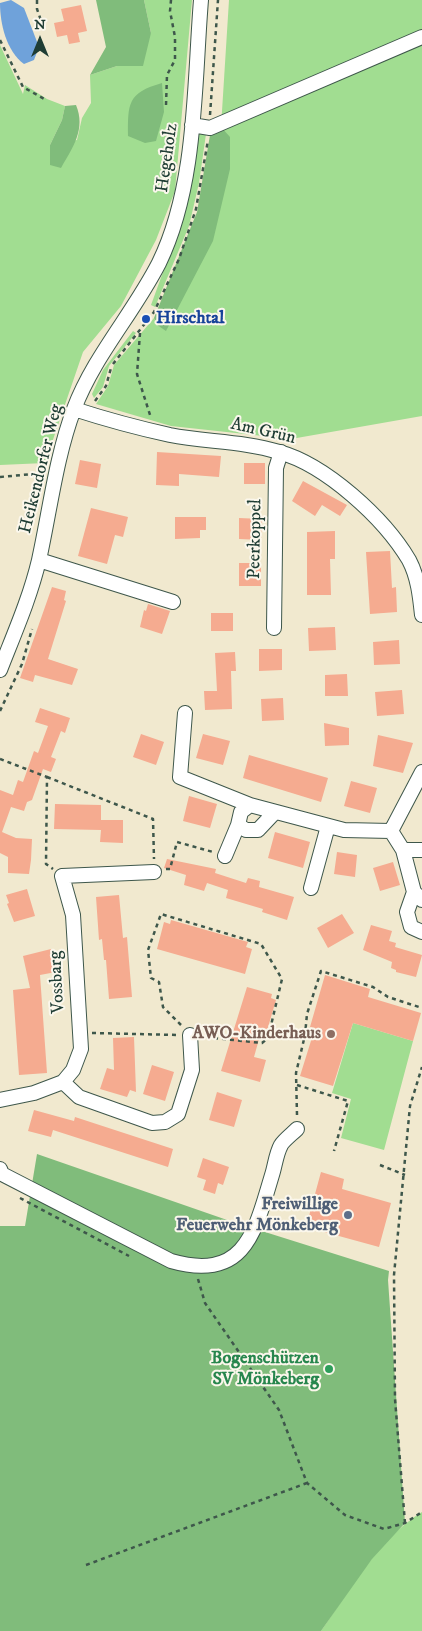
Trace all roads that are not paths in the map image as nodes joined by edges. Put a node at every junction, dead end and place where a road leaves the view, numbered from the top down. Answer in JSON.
{"nodes":[{"id":1,"x":201,"y":0,"type":"edge"},
{"id":2,"x":422,"y":37,"type":"edge"},
{"id":3,"x":192,"y":125,"type":"junction"},
{"id":4,"x":131,"y":310,"type":"joint"},
{"id":5,"x":80,"y":411,"type":"junction"},
{"id":6,"x":281,"y":452,"type":"junction"},
{"id":7,"x":416,"y":559,"type":"edge"},
{"id":8,"x":39,"y":560,"type":"junction"},
{"id":9,"x":173,"y":602,"type":"dead end"},
{"id":10,"x":422,"y":615,"type":"edge"},
{"id":11,"x":274,"y":628,"type":"dead end"},
{"id":12,"x":0,"y":670,"type":"edge"},
{"id":13,"x":185,"y":713,"type":"dead end"},
{"id":14,"x":422,"y":772,"type":"edge"},
{"id":15,"x":250,"y":805,"type":"junction"},
{"id":16,"x":275,"y":812,"type":"junction"},
{"id":17,"x":238,"y":825,"type":"junction"},
{"id":18,"x":328,"y":826,"type":"junction"},
{"id":19,"x":391,"y":831,"type":"junction"},
{"id":20,"x":403,"y":850,"type":"junction"},
{"id":21,"x":422,"y":850,"type":"edge"},
{"id":22,"x":225,"y":856,"type":"road end"},
{"id":23,"x":154,"y":872,"type":"road end"},
{"id":24,"x":311,"y":888,"type":"dead end"},
{"id":25,"x":418,"y":896,"type":"edge"},
{"id":26,"x":422,"y":932,"type":"edge"},
{"id":27,"x":190,"y":1035,"type":"road end"},
{"id":28,"x":63,"y":1082,"type":"junction"},
{"id":29,"x":0,"y":1100,"type":"edge"},
{"id":30,"x":297,"y":1129,"type":"road end"},
{"id":31,"x":1,"y":1172,"type":"edge"}],
"edges":[{"from":1,"to":3,"type":"street","name":"Hegeholz"},
{"from":2,"to":3,"type":"street"},
{"from":3,"to":4,"type":"street","name":"Hegeholz"},
{"from":4,"to":5,"type":"street","name":"Heikendorfer Weg"},
{"from":5,"to":6,"type":"street","name":"Am Grün"},
{"from":5,"to":8,"type":"street","name":"Heikendorfer Weg"},
{"from":6,"to":7,"type":"street","name":"Am Grün"},
{"from":6,"to":11,"type":"street","name":"Peerkoppel"},
{"from":7,"to":10,"type":"street","name":"Am Grün"},
{"from":8,"to":9,"type":"street","name":"Heikendorfer Weg"},
{"from":8,"to":12,"type":"street","name":"Heikendorfer Weg"},
{"from":13,"to":15,"type":"street"},
{"from":14,"to":19,"type":"street"},
{"from":15,"to":16,"type":"street"},
{"from":15,"to":17,"type":"street"},
{"from":16,"to":17,"type":"street"},
{"from":16,"to":18,"type":"street"},
{"from":17,"to":22,"type":"street"},
{"from":18,"to":19,"type":"street"},
{"from":18,"to":24,"type":"street"},
{"from":19,"to":20,"type":"street"},
{"from":20,"to":21,"type":"street"},
{"from":20,"to":25,"type":"street"},
{"from":23,"to":28,"type":"street","name":"Vossbarg"},
{"from":25,"to":26,"type":"street"},
{"from":27,"to":28,"type":"street"},
{"from":28,"to":29,"type":"street"},
{"from":30,"to":31,"type":"street"}]}
